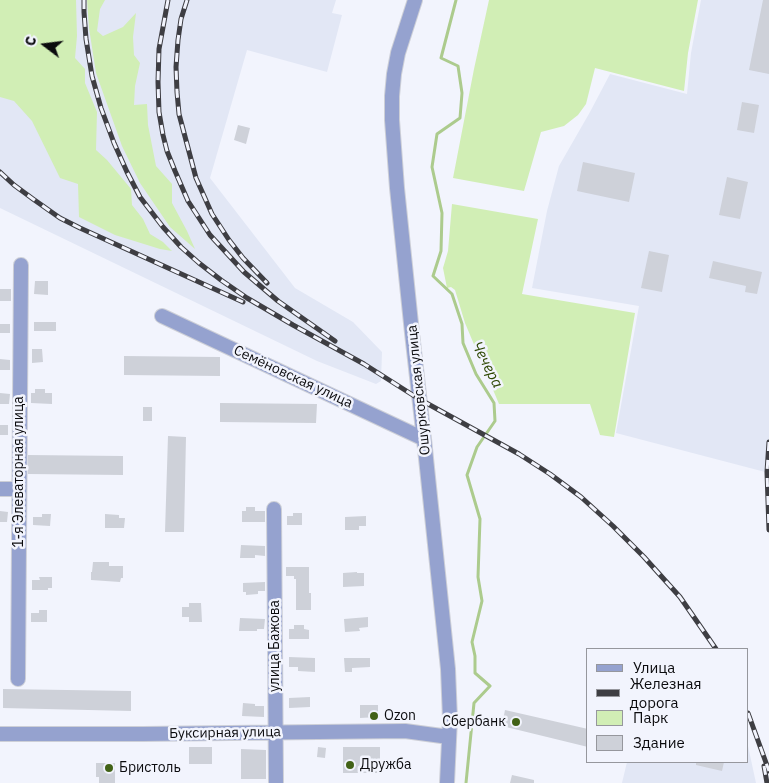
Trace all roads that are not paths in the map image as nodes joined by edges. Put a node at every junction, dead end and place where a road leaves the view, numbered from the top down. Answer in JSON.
{"nodes":[{"id":1,"x":415,"y":0,"type":"edge"},
{"id":2,"x":21,"y":265,"type":"dead end"},
{"id":3,"x":162,"y":316,"type":"dead end"},
{"id":4,"x":424,"y":439,"type":"junction"},
{"id":5,"x":0,"y":489,"type":"edge"},
{"id":6,"x":19,"y":490,"type":"junction"},
{"id":7,"x":274,"y":509,"type":"dead end"},
{"id":8,"x":18,"y":679,"type":"dead end"},
{"id":9,"x":276,"y":732,"type":"junction"},
{"id":10,"x":0,"y":734,"type":"edge"},
{"id":11,"x":449,"y":737,"type":"junction"},
{"id":12,"x":276,"y":783,"type":"edge"},
{"id":13,"x":447,"y":783,"type":"edge"}],
"edges":[{"from":1,"to":4,"type":"street","name":"Ошурковская улица"},
{"from":2,"to":6,"type":"street","name":"1-я Элеваторная улица"},
{"from":3,"to":4,"type":"street","name":"Семёновская улица"},
{"from":4,"to":11,"type":"street","name":"Ошурковская улица"},
{"from":5,"to":6,"type":"street"},
{"from":6,"to":8,"type":"street","name":"1-я Элеваторная улица"},
{"from":7,"to":9,"type":"street","name":"улица Бажова"},
{"from":9,"to":10,"type":"street","name":"Буксирная улица"},
{"from":9,"to":11,"type":"street","name":"Буксирная улица"},
{"from":9,"to":12,"type":"street","name":"улица Бажова"},
{"from":11,"to":13,"type":"street","name":"Ошурковская улица"}]}
